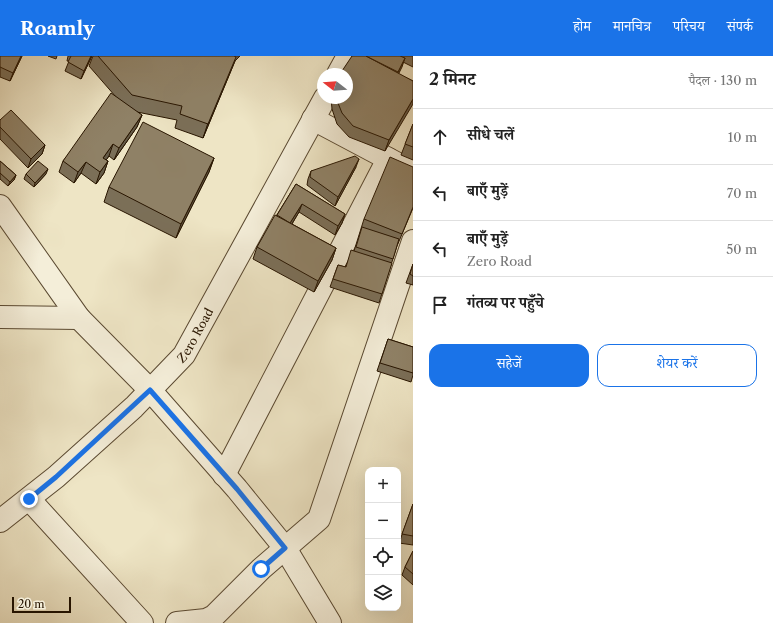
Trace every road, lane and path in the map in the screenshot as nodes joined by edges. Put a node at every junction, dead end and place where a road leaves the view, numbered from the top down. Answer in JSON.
{"nodes":[{"id":1,"x":348,"y":56,"type":"edge"},
{"id":2,"x":341,"y":68,"type":"edge"},
{"id":3,"x":322,"y":104,"type":"edge"},
{"id":4,"x":313,"y":119,"type":"junction"},
{"id":5,"x":388,"y":159,"type":"junction"},
{"id":6,"x":413,"y":172,"type":"edge"},
{"id":7,"x":0,"y":206,"type":"edge"},
{"id":8,"x":413,"y":241,"type":"edge"},
{"id":9,"x":0,"y":317,"type":"edge"},
{"id":10,"x":79,"y":318,"type":"junction"},
{"id":11,"x":150,"y":390,"type":"junction"},
{"id":12,"x":224,"y":475,"type":"junction"},
{"id":13,"x":29,"y":499,"type":"junction"},
{"id":14,"x":0,"y":521,"type":"edge"},
{"id":15,"x":285,"y":548,"type":"junction"},
{"id":16,"x":142,"y":623,"type":"edge"},
{"id":17,"x":177,"y":623,"type":"edge"},
{"id":18,"x":330,"y":623,"type":"edge"}],
"edges":[{"from":1,"to":2,"type":"street"},
{"from":3,"to":4,"type":"street","name":"Zero Road"},
{"from":4,"to":5,"type":"street"},
{"from":4,"to":11,"type":"street","name":"Zero Road"},
{"from":5,"to":6,"type":"street"},
{"from":5,"to":12,"type":"street"},
{"from":7,"to":10,"type":"street"},
{"from":8,"to":15,"type":"street"},
{"from":9,"to":10,"type":"street"},
{"from":10,"to":11,"type":"street"},
{"from":11,"to":12,"type":"street"},
{"from":11,"to":13,"type":"street","name":"Zero Road"},
{"from":12,"to":15,"type":"street"},
{"from":13,"to":14,"type":"street","name":"Zero Road"},
{"from":13,"to":16,"type":"street"},
{"from":15,"to":17,"type":"street"},
{"from":15,"to":18,"type":"street"}]}
